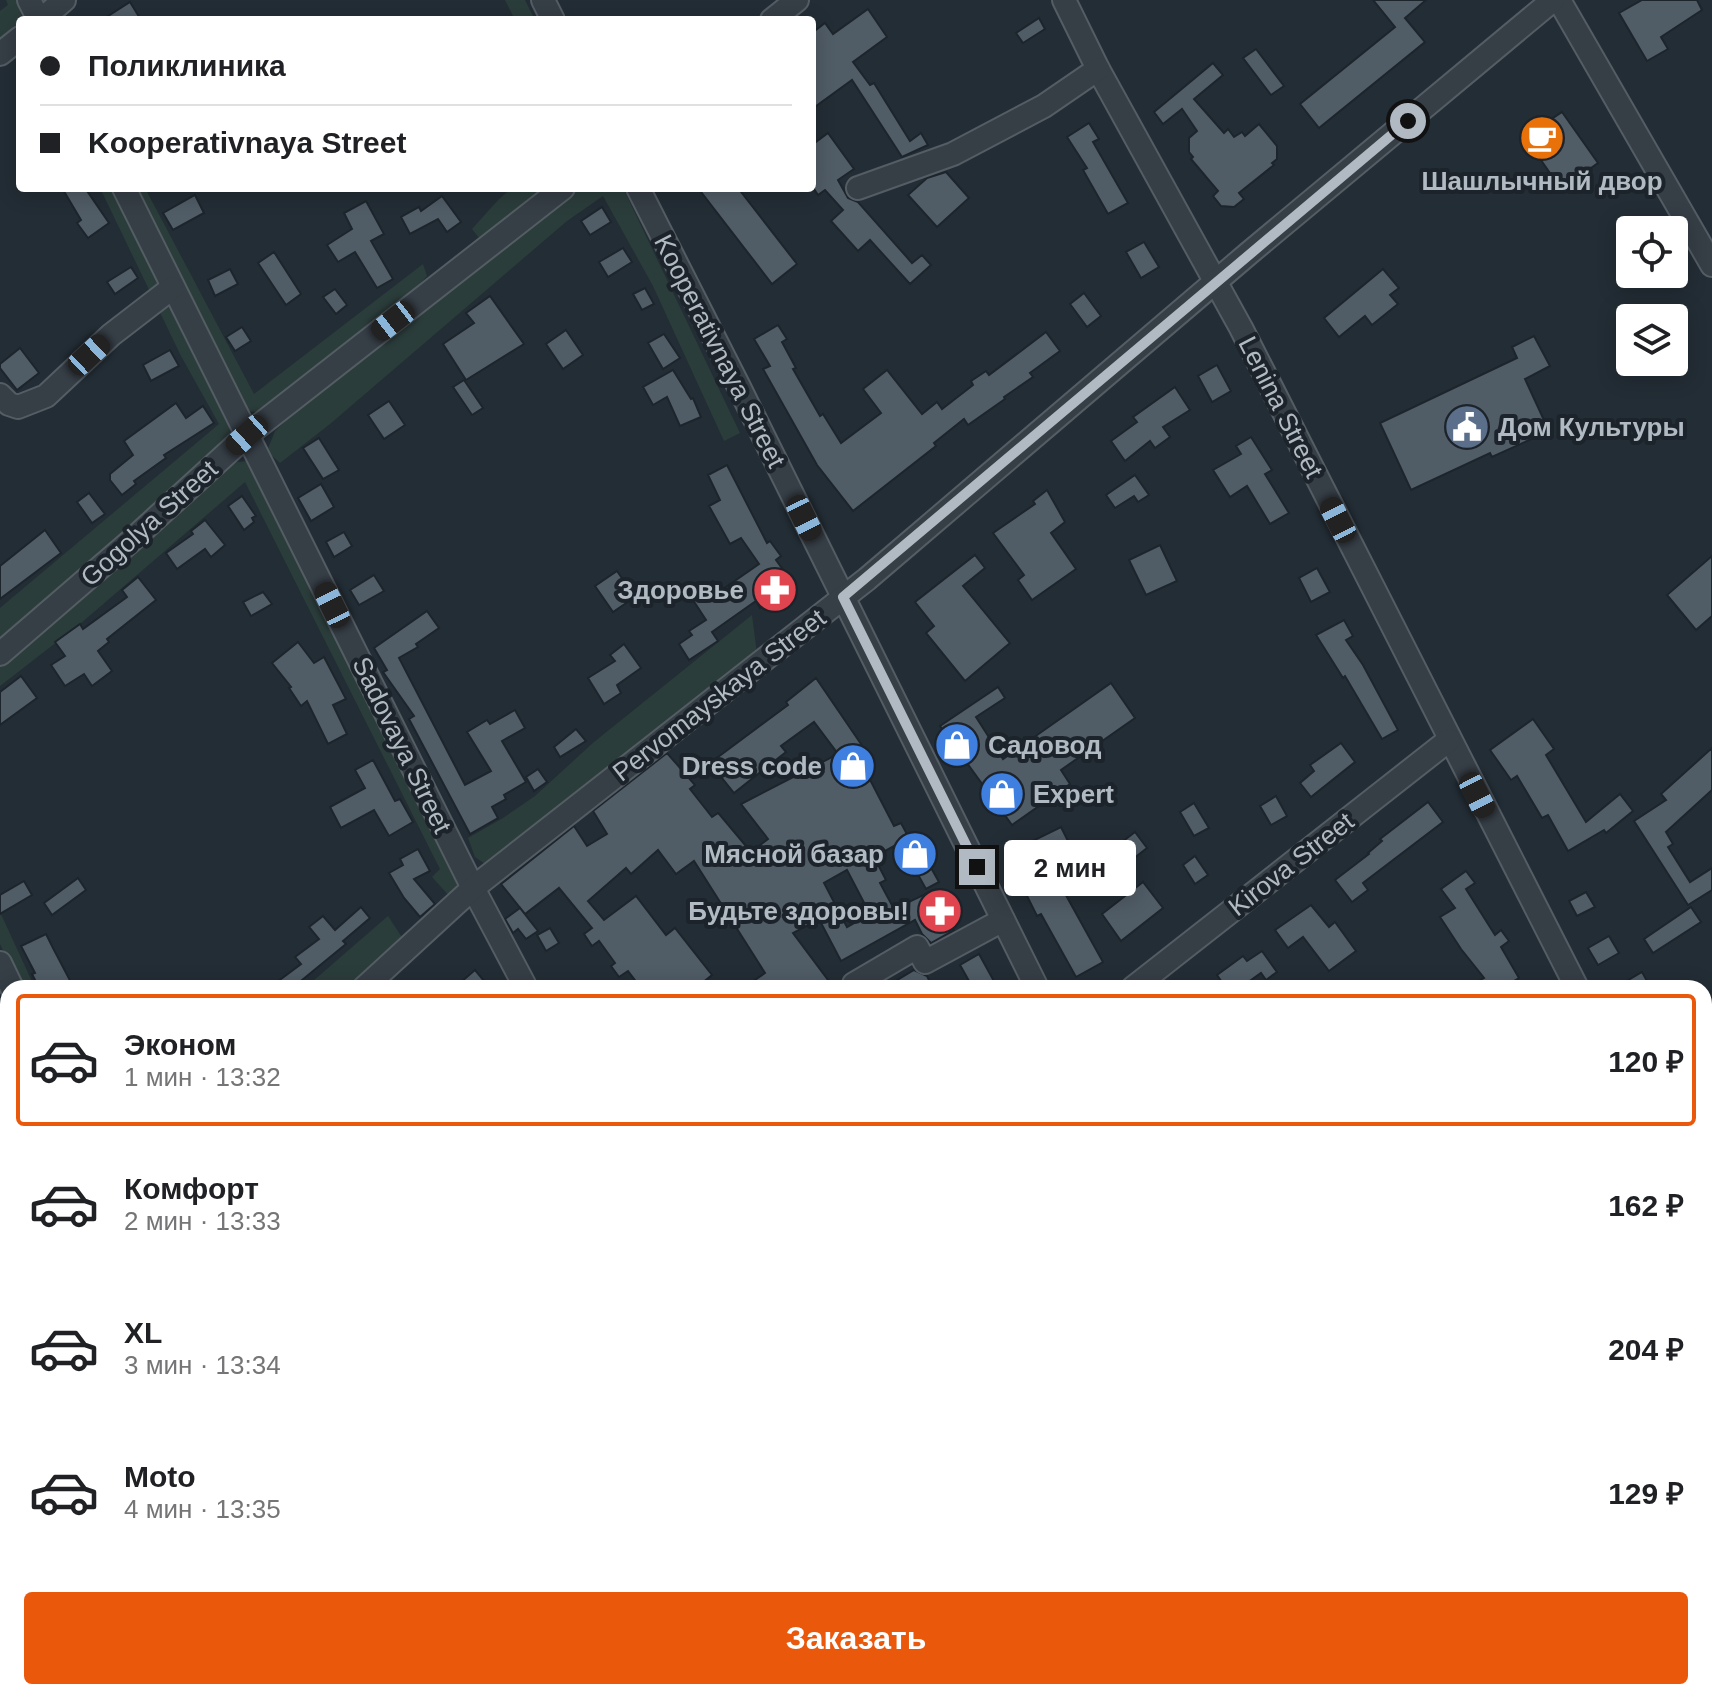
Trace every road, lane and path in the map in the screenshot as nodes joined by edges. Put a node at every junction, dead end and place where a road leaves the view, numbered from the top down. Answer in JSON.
{"nodes":[{"id":1,"x":64,"y":0,"type":"edge"},
{"id":2,"x":797,"y":0,"type":"edge"},
{"id":3,"x":1064,"y":0,"type":"edge"},
{"id":4,"x":1545,"y":3,"type":"edge"},
{"id":5,"x":45,"y":16,"type":"edge"},
{"id":6,"x":777,"y":16,"type":"edge"},
{"id":7,"x":16,"y":41,"type":"edge"},
{"id":8,"x":0,"y":54,"type":"edge"},
{"id":9,"x":1098,"y":69,"type":"junction"},
{"id":10,"x":858,"y":188,"type":"dead end"},
{"id":11,"x":126,"y":192,"type":"edge"},
{"id":12,"x":558,"y":192,"type":"edge"},
{"id":13,"x":640,"y":192,"type":"edge"},
{"id":14,"x":1712,"y":265,"type":"edge"},
{"id":15,"x":1216,"y":282,"type":"junction"},
{"id":16,"x":172,"y":288,"type":"junction"},
{"id":17,"x":0,"y":395,"type":"edge"},
{"id":18,"x":247,"y":435,"type":"junction"},
{"id":19,"x":843,"y":597,"type":"junction"},
{"id":20,"x":0,"y":654,"type":"edge"},
{"id":21,"x":1449,"y":740,"type":"junction"},
{"id":22,"x":473,"y":888,"type":"junction"},
{"id":23,"x":1003,"y":920,"type":"junction"},
{"id":24,"x":373,"y":980,"type":"edge"},
{"id":25,"x":522,"y":980,"type":"edge"},
{"id":26,"x":861,"y":980,"type":"edge"},
{"id":27,"x":1033,"y":980,"type":"edge"},
{"id":28,"x":1143,"y":980,"type":"edge"},
{"id":29,"x":1573,"y":980,"type":"edge"}],
"edges":[{"from":1,"to":5,"type":"street"},
{"from":2,"to":6,"type":"street"},
{"from":3,"to":9,"type":"street","name":"Lenina Street"},
{"from":4,"to":14,"type":"street"},
{"from":4,"to":15,"type":"street","name":"Pervomayskaya Street"},
{"from":7,"to":8,"type":"street"},
{"from":9,"to":10,"type":"street"},
{"from":9,"to":15,"type":"street","name":"Lenina Street"},
{"from":11,"to":16,"type":"street","name":"Sadovaya Street"},
{"from":12,"to":18,"type":"street","name":"Gogolya Street"},
{"from":13,"to":19,"type":"street","name":"Kooperativnaya Street"},
{"from":15,"to":19,"type":"street","name":"Pervomayskaya Street"},
{"from":15,"to":21,"type":"street","name":"Lenina Street"},
{"from":16,"to":17,"type":"street"},
{"from":16,"to":18,"type":"street","name":"Sadovaya Street"},
{"from":18,"to":20,"type":"street","name":"Gogolya Street"},
{"from":18,"to":22,"type":"street","name":"Sadovaya Street"},
{"from":19,"to":22,"type":"street","name":"Pervomayskaya Street"},
{"from":19,"to":23,"type":"street","name":"Kooperativnaya Street"},
{"from":21,"to":28,"type":"street","name":"Kirova Street"},
{"from":21,"to":29,"type":"street","name":"Lenina Street"},
{"from":22,"to":24,"type":"street","name":"Pervomayskaya Street"},
{"from":22,"to":25,"type":"street","name":"Sadovaya Street"},
{"from":23,"to":26,"type":"street"},
{"from":23,"to":27,"type":"street","name":"Kooperativnaya Street"}]}
